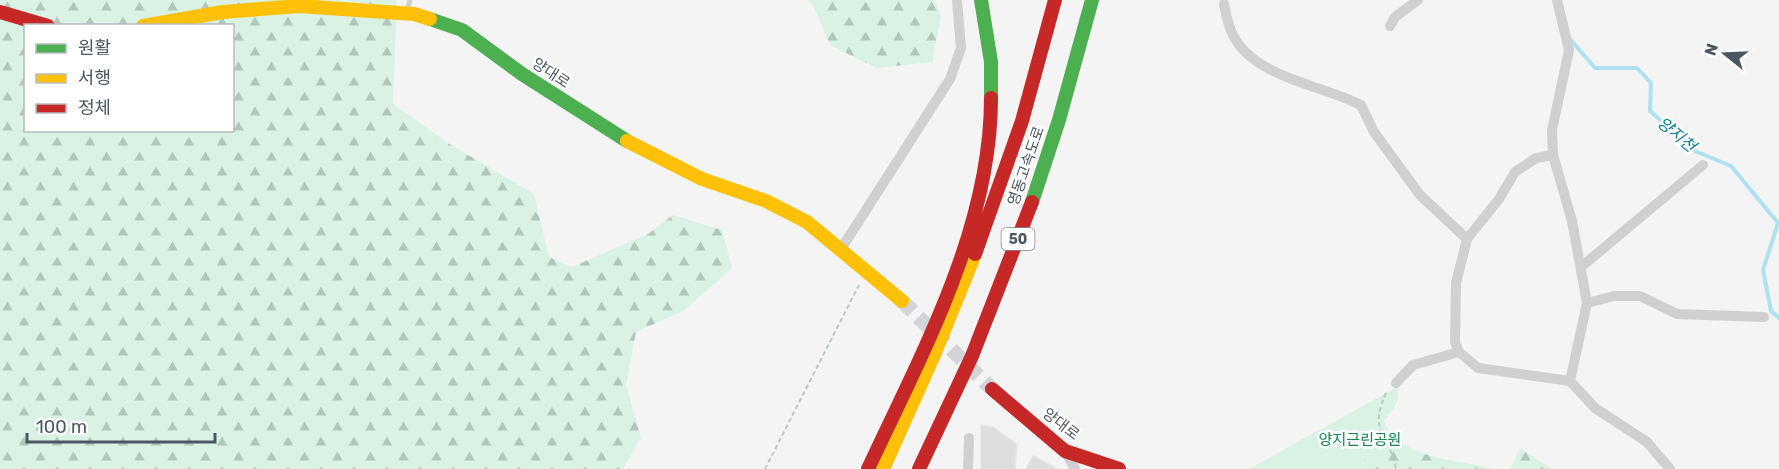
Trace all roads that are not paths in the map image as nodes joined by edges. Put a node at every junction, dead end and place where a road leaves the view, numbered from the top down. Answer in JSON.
{"nodes":[{"id":1,"x":957,"y":0,"type":"edge"},
{"id":2,"x":981,"y":0,"type":"edge"},
{"id":3,"x":1055,"y":0,"type":"edge"},
{"id":4,"x":1092,"y":0,"type":"edge"},
{"id":5,"x":1106,"y":0,"type":"edge"},
{"id":6,"x":1418,"y":0,"type":"edge"},
{"id":7,"x":1557,"y":0,"type":"edge"},
{"id":8,"x":1224,"y":4,"type":"dead end"},
{"id":9,"x":408,"y":7,"type":"edge"},
{"id":10,"x":0,"y":12,"type":"edge"},
{"id":11,"x":41,"y":24,"type":"edge"},
{"id":12,"x":154,"y":24,"type":"edge"},
{"id":13,"x":1390,"y":26,"type":"dead end"},
{"id":14,"x":1553,"y":155,"type":"junction"},
{"id":15,"x":1703,"y":165,"type":"dead end"},
{"id":16,"x":1037,"y":189,"type":"junction"},
{"id":17,"x":1467,"y":239,"type":"junction"},
{"id":18,"x":841,"y":249,"type":"junction"},
{"id":19,"x":1581,"y":267,"type":"junction"},
{"id":20,"x":902,"y":301,"type":"tunnel mouth"},
{"id":21,"x":1587,"y":303,"type":"junction"},
{"id":22,"x":1764,"y":317,"type":"dead end"},
{"id":23,"x":1459,"y":352,"type":"junction"},
{"id":24,"x":927,"y":375,"type":"junction"},
{"id":25,"x":1570,"y":381,"type":"junction"},
{"id":26,"x":1396,"y":383,"type":"dead end"},
{"id":27,"x":992,"y":389,"type":"tunnel mouth"},
{"id":28,"x":969,"y":438,"type":"dead end"},
{"id":29,"x":1065,"y":451,"type":"junction"},
{"id":30,"x":868,"y":469,"type":"edge"},
{"id":31,"x":874,"y":469,"type":"edge"},
{"id":32,"x":883,"y":469,"type":"edge"},
{"id":33,"x":919,"y":469,"type":"edge"},
{"id":34,"x":968,"y":469,"type":"edge"},
{"id":35,"x":1075,"y":469,"type":"edge"},
{"id":36,"x":1119,"y":469,"type":"edge"},
{"id":37,"x":1670,"y":469,"type":"edge"}],
"edges":[{"from":1,"to":18,"type":"street"},
{"from":2,"to":30,"type":"main road"},
{"from":3,"to":24,"type":"main road","name":"영동고속도로","number":"50"},
{"from":4,"to":16,"type":"main road","name":"영동고속도로","number":"50"},
{"from":5,"to":16,"type":"main road"},
{"from":6,"to":13,"type":"street"},
{"from":7,"to":14,"type":"street"},
{"from":8,"to":17,"type":"street"},
{"from":9,"to":12,"type":"main road","name":"양대로"},
{"from":9,"to":18,"type":"main road","name":"양대로"},
{"from":10,"to":11,"type":"main road"},
{"from":14,"to":17,"type":"street"},
{"from":14,"to":19,"type":"street"},
{"from":15,"to":19,"type":"street"},
{"from":16,"to":33,"type":"main road","name":"영동고속도로","number":"50"},
{"from":17,"to":23,"type":"street"},
{"from":18,"to":20,"type":"main road","name":"양대로"},
{"from":19,"to":21,"type":"street"},
{"from":21,"to":22,"type":"street"},
{"from":21,"to":25,"type":"street"},
{"from":23,"to":25,"type":"street"},
{"from":23,"to":26,"type":"street"},
{"from":24,"to":31,"type":"main road","name":"영동고속도로","number":"50"},
{"from":24,"to":32,"type":"main road","name":"영동고속도로","number":"50"},
{"from":25,"to":37,"type":"street"},
{"from":27,"to":29,"type":"main road","name":"양대로"},
{"from":28,"to":34,"type":"street"},
{"from":29,"to":35,"type":"street"},
{"from":29,"to":36,"type":"main road","name":"양대로"}]}
